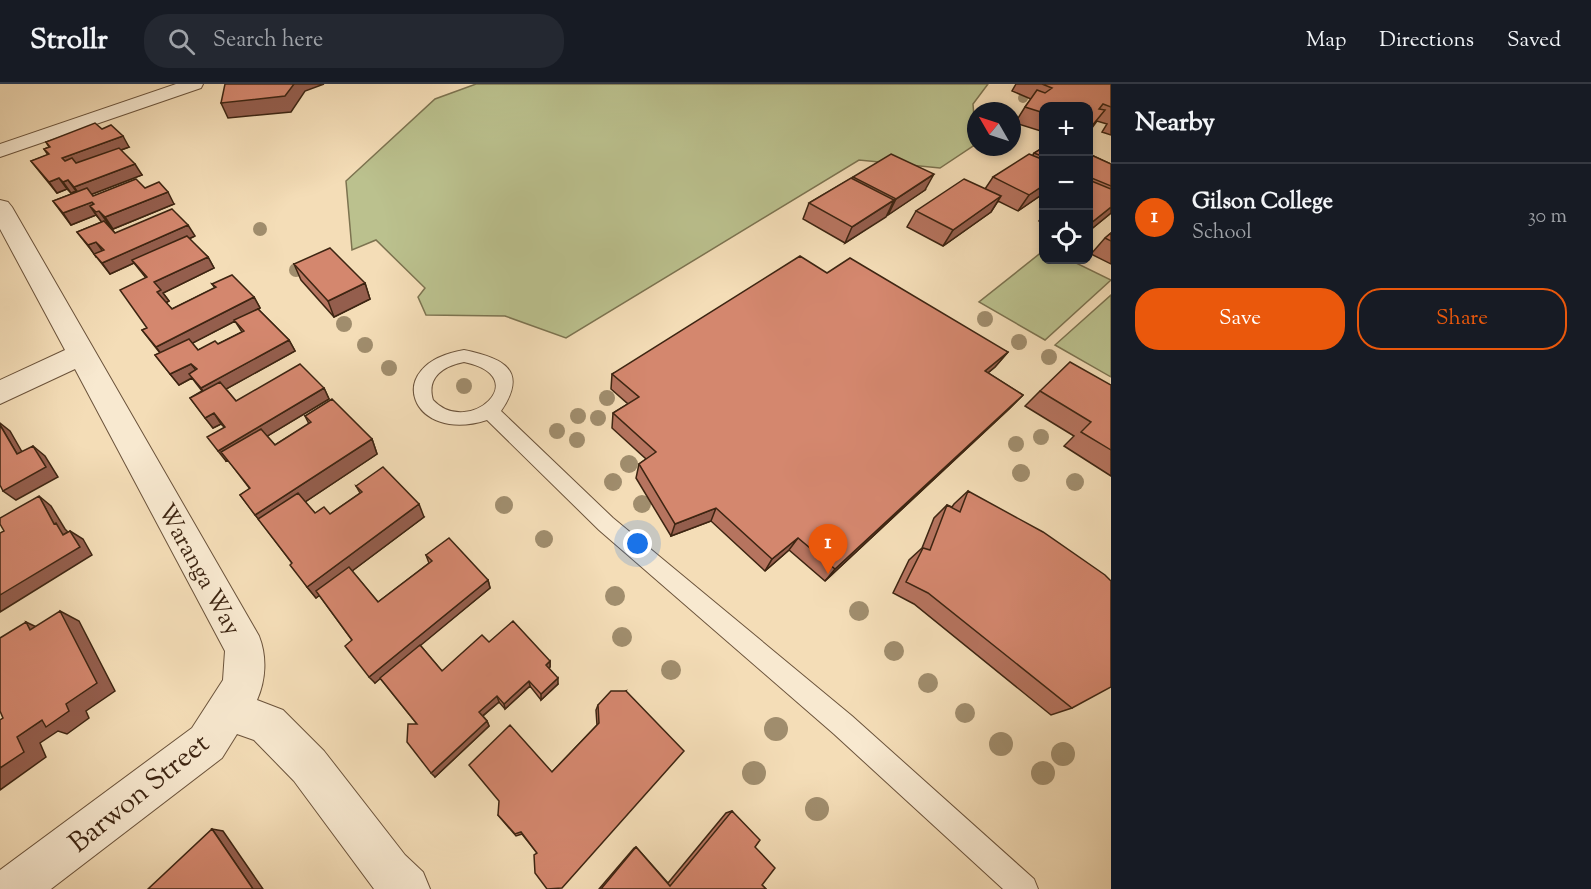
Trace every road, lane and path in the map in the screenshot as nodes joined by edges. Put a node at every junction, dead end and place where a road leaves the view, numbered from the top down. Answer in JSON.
{"nodes":[{"id":1,"x":194,"y":84,"type":"edge"},
{"id":2,"x":0,"y":151,"type":"edge"},
{"id":3,"x":0,"y":207,"type":"edge"},
{"id":4,"x":81,"y":354,"type":"junction"},
{"id":5,"x":0,"y":393,"type":"edge"},
{"id":6,"x":489,"y":411,"type":"junction"},
{"id":7,"x":228,"y":710,"type":"junction"},
{"id":8,"x":13,"y":889,"type":"edge"},
{"id":9,"x":406,"y":889,"type":"edge"},
{"id":10,"x":1024,"y":889,"type":"edge"}],
"edges":[{"from":1,"to":2,"type":"street"},
{"from":3,"to":4,"type":"street","name":"Waranga Way"},
{"from":4,"to":5,"type":"street"},
{"from":4,"to":7,"type":"street","name":"Waranga Way"},
{"from":6,"to":6,"type":"lane"},
{"from":6,"to":10,"type":"lane"},
{"from":7,"to":8,"type":"street","name":"Barwon Street"},
{"from":7,"to":9,"type":"street"}]}
